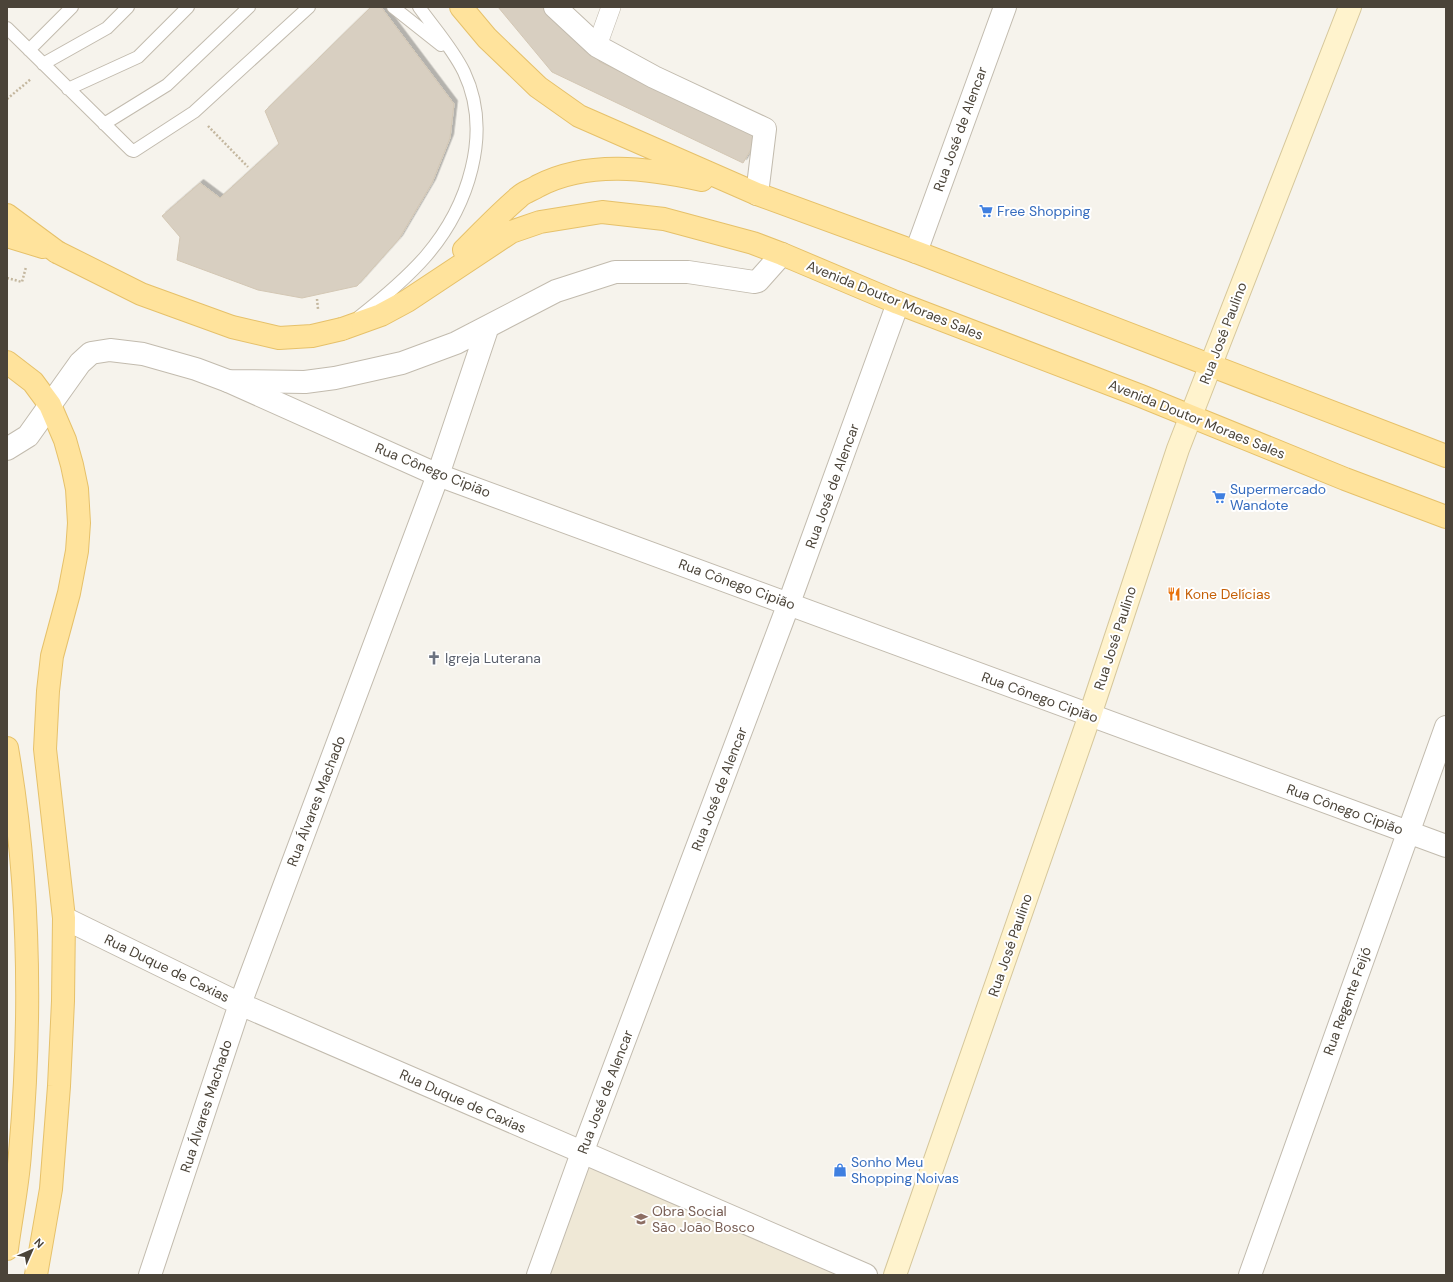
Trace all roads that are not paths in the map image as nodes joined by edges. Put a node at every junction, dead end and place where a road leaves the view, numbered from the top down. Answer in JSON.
{"nodes":[{"id":1,"x":72,"y":7,"type":"edge"},
{"id":2,"x":128,"y":7,"type":"edge"},
{"id":3,"x":188,"y":7,"type":"edge"},
{"id":4,"x":249,"y":7,"type":"edge"},
{"id":5,"x":309,"y":7,"type":"edge"},
{"id":6,"x":393,"y":7,"type":"edge"},
{"id":7,"x":419,"y":7,"type":"edge"},
{"id":8,"x":461,"y":7,"type":"edge"},
{"id":9,"x":555,"y":7,"type":"edge"},
{"id":10,"x":611,"y":7,"type":"edge"},
{"id":11,"x":1004,"y":7,"type":"edge"},
{"id":12,"x":1350,"y":7,"type":"edge"},
{"id":13,"x":7,"y":28,"type":"edge"},
{"id":14,"x":597,"y":46,"type":"junction"},
{"id":15,"x":28,"y":50,"type":"junction"},
{"id":16,"x":454,"y":56,"type":"junction"},
{"id":17,"x":45,"y":65,"type":"junction"},
{"id":18,"x":68,"y":89,"type":"junction"},
{"id":19,"x":104,"y":124,"type":"junction"},
{"id":20,"x":758,"y":194,"type":"junction"},
{"id":21,"x":7,"y":215,"type":"edge"},
{"id":22,"x":7,"y":236,"type":"edge"},
{"id":23,"x":57,"y":252,"type":"junction"},
{"id":24,"x":916,"y":252,"type":"junction"},
{"id":25,"x":782,"y":254,"type":"junction"},
{"id":26,"x":426,"y":287,"type":"junction"},
{"id":27,"x":898,"y":303,"type":"junction"},
{"id":28,"x":344,"y":328,"type":"junction"},
{"id":29,"x":487,"y":329,"type":"junction"},
{"id":30,"x":7,"y":362,"type":"edge"},
{"id":31,"x":1210,"y":366,"type":"junction"},
{"id":32,"x":228,"y":381,"type":"junction"},
{"id":33,"x":50,"y":405,"type":"junction"},
{"id":34,"x":1190,"y":416,"type":"junction"},
{"id":35,"x":7,"y":449,"type":"edge"},
{"id":36,"x":1446,"y":456,"type":"edge"},
{"id":37,"x":438,"y":475,"type":"junction"},
{"id":38,"x":1446,"y":517,"type":"edge"},
{"id":39,"x":789,"y":603,"type":"junction"},
{"id":40,"x":1090,"y":715,"type":"junction"},
{"id":41,"x":1446,"y":728,"type":"edge"},
{"id":42,"x":7,"y":748,"type":"edge"},
{"id":43,"x":1408,"y":832,"type":"junction"},
{"id":44,"x":1446,"y":846,"type":"edge"},
{"id":45,"x":64,"y":918,"type":"junction"},
{"id":46,"x":240,"y":1004,"type":"junction"},
{"id":47,"x":582,"y":1153,"type":"junction"},
{"id":48,"x":7,"y":1249,"type":"edge"},
{"id":49,"x":36,"y":1275,"type":"edge"},
{"id":50,"x":150,"y":1275,"type":"edge"},
{"id":51,"x":538,"y":1275,"type":"edge"},
{"id":52,"x":866,"y":1275,"type":"edge"},
{"id":53,"x":895,"y":1275,"type":"edge"},
{"id":54,"x":1250,"y":1275,"type":"edge"}],
"edges":[{"from":1,"to":15,"type":"lane"},
{"from":2,"to":17,"type":"lane"},
{"from":3,"to":18,"type":"lane"},
{"from":4,"to":19,"type":"lane"},
{"from":5,"to":19,"type":"lane"},
{"from":6,"to":16,"type":"lane"},
{"from":7,"to":16,"type":"lane"},
{"from":8,"to":20,"type":"main road"},
{"from":9,"to":14,"type":"street"},
{"from":10,"to":14,"type":"street"},
{"from":11,"to":24,"type":"street","name":"Rua José de Alencar"},
{"from":12,"to":31,"type":"main road","name":"Rua José Paulino"},
{"from":13,"to":15,"type":"lane"},
{"from":14,"to":20,"type":"street"},
{"from":15,"to":17,"type":"lane"},
{"from":16,"to":28,"type":"lane"},
{"from":17,"to":18,"type":"lane"},
{"from":18,"to":19,"type":"lane"},
{"from":20,"to":24,"type":"main road"},
{"from":20,"to":26,"type":"main road"},
{"from":21,"to":23,"type":"main road"},
{"from":22,"to":23,"type":"main road"},
{"from":23,"to":28,"type":"main road","name":"Avenida Doutor Moraes Sales","bridge":true},
{"from":24,"to":31,"type":"main road"},
{"from":25,"to":26,"type":"main road","name":"Avenida Doutor Moraes Sales"},
{"from":25,"to":27,"type":"main road","name":"Avenida Doutor Moraes Sales"},
{"from":25,"to":29,"type":"street"},
{"from":26,"to":28,"type":"main road","name":"Avenida Doutor Moraes Sales"},
{"from":27,"to":34,"type":"main road","name":"Avenida Doutor Moraes Sales"},
{"from":27,"to":39,"type":"street","name":"Rua José de Alencar"},
{"from":29,"to":32,"type":"street"},
{"from":29,"to":37,"type":"street","name":"Rua Álvares Machado"},
{"from":30,"to":33,"type":"main road"},
{"from":31,"to":34,"type":"main road","name":"Rua José Paulino"},
{"from":31,"to":36,"type":"main road"},
{"from":32,"to":33,"type":"street","name":"Rua Cônego Cipião"},
{"from":32,"to":37,"type":"street","name":"Rua Cônego Cipião"},
{"from":33,"to":35,"type":"street","name":"Rua Cônego Cipião"},
{"from":33,"to":45,"type":"main road"},
{"from":34,"to":38,"type":"main road","name":"Avenida Doutor Moraes Sales"},
{"from":34,"to":40,"type":"main road","name":"Rua José Paulino"},
{"from":37,"to":39,"type":"street","name":"Rua Cônego Cipião"},
{"from":37,"to":46,"type":"street","name":"Rua Álvares Machado"},
{"from":39,"to":40,"type":"street","name":"Rua Cônego Cipião"},
{"from":39,"to":47,"type":"street","name":"Rua José de Alencar"},
{"from":40,"to":43,"type":"street","name":"Rua Cônego Cipião"},
{"from":40,"to":53,"type":"main road","name":"Rua José Paulino"},
{"from":41,"to":43,"type":"street","name":"Rua Regente Feijó"},
{"from":42,"to":48,"type":"main road"},
{"from":43,"to":44,"type":"street","name":"Rua Cônego Cipião"},
{"from":43,"to":54,"type":"street","name":"Rua Regente Feijó"},
{"from":45,"to":46,"type":"street","name":"Rua Duque de Caxias"},
{"from":45,"to":49,"type":"main road"},
{"from":46,"to":47,"type":"street","name":"Rua Duque de Caxias"},
{"from":46,"to":50,"type":"street","name":"Rua Álvares Machado"},
{"from":47,"to":51,"type":"street","name":"Rua José de Alencar"},
{"from":47,"to":52,"type":"street","name":"Rua Duque de Caxias"}]}
